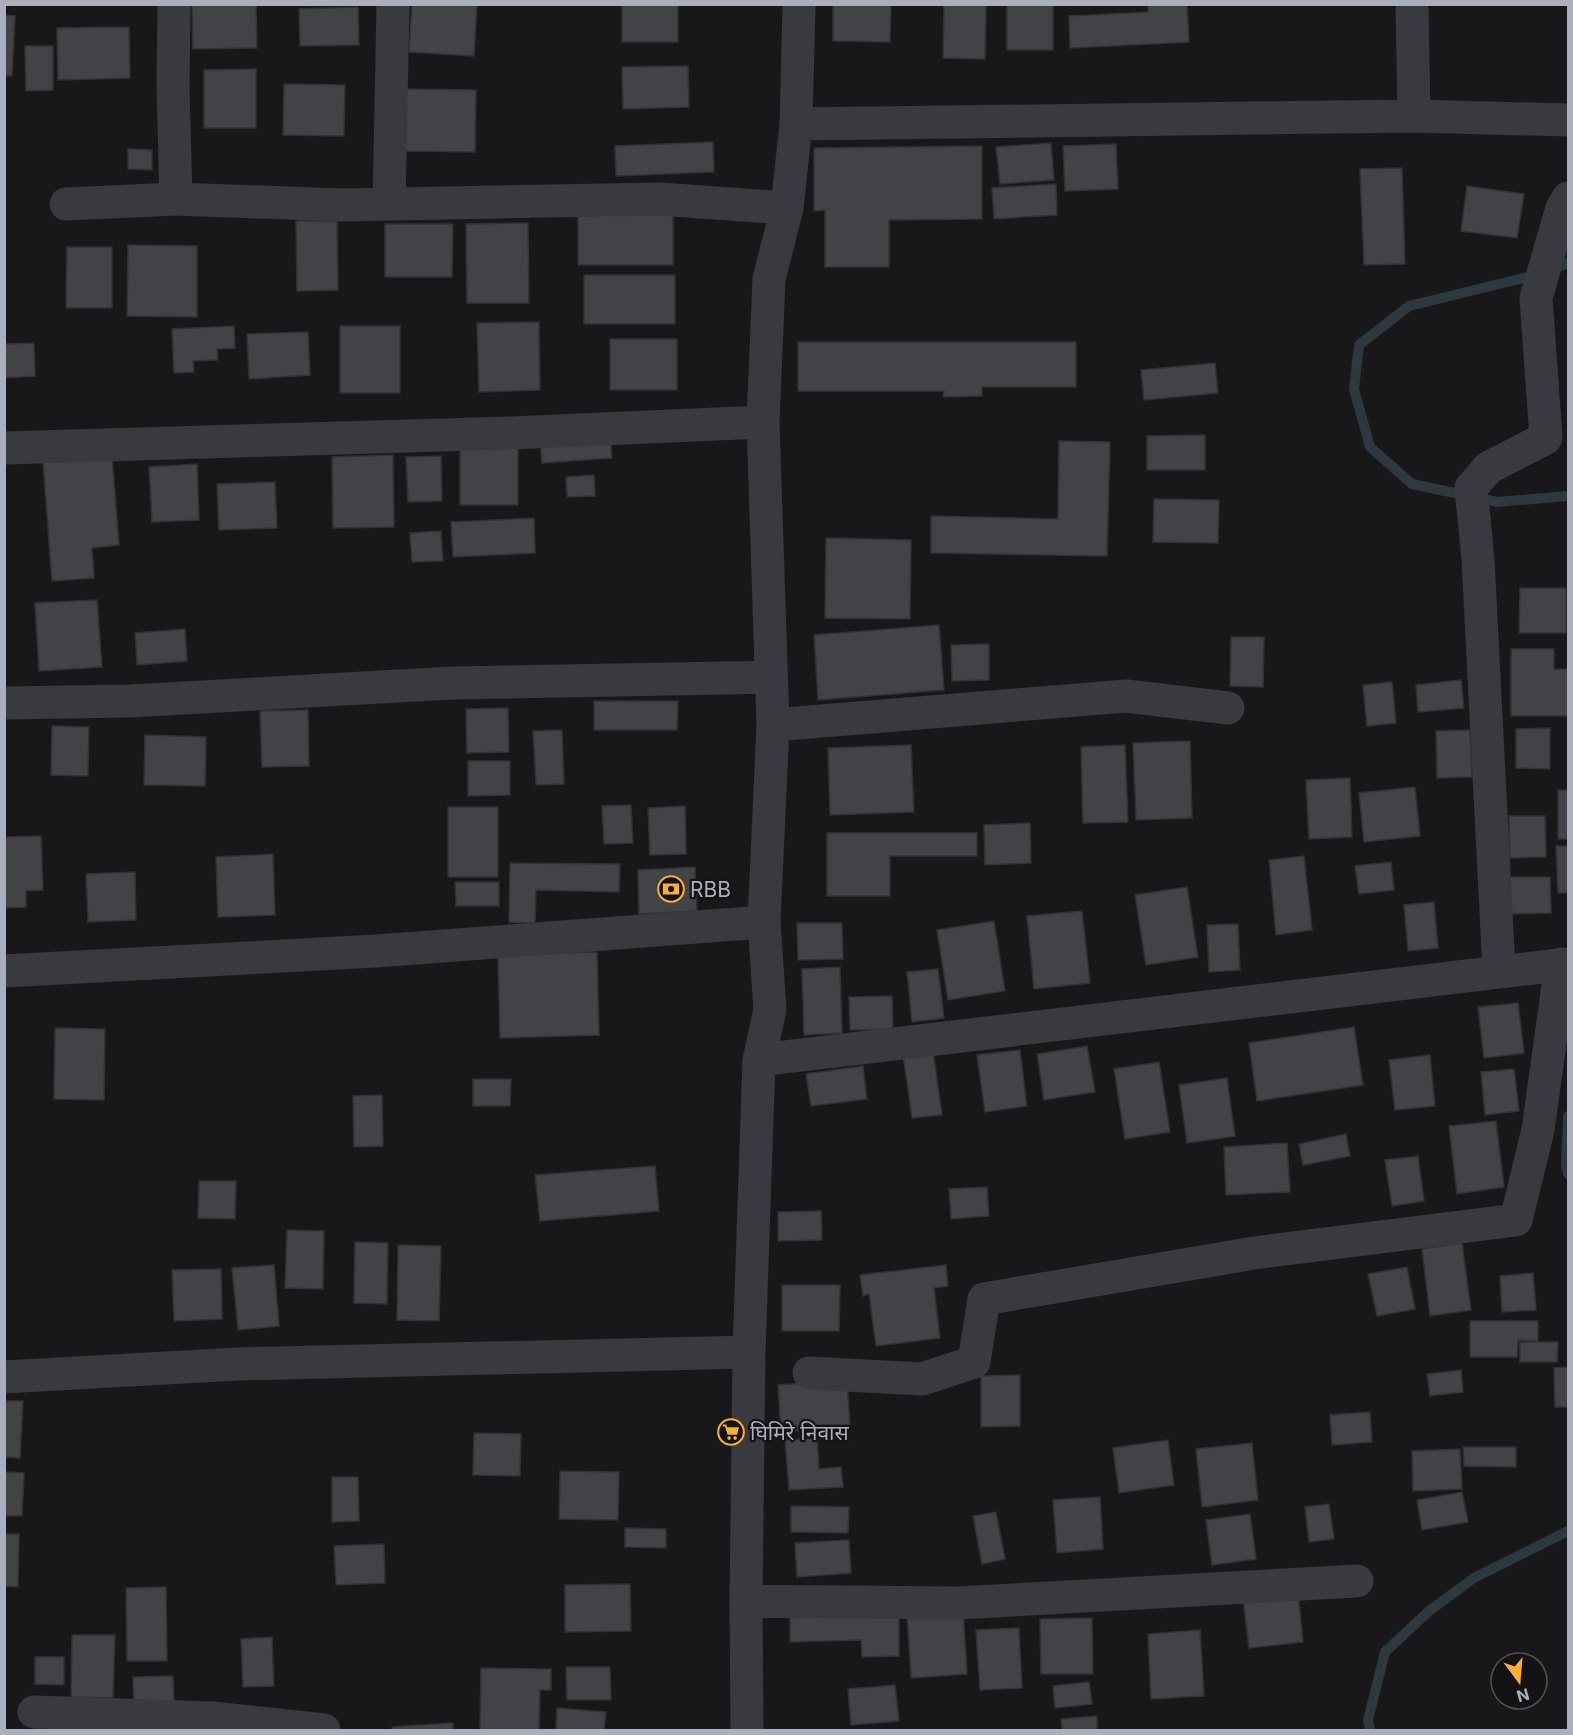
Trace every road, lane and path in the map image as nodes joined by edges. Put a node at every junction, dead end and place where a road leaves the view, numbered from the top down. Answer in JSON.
{"nodes":[{"id":1,"x":174,"y":4,"type":"edge"},
{"id":2,"x":393,"y":4,"type":"edge"},
{"id":3,"x":800,"y":4,"type":"edge"},
{"id":4,"x":1412,"y":4,"type":"edge"},
{"id":5,"x":1414,"y":116,"type":"junction"},
{"id":6,"x":1569,"y":120,"type":"edge"},
{"id":7,"x":795,"y":124,"type":"junction"},
{"id":8,"x":176,"y":199,"type":"junction"},
{"id":9,"x":1565,"y":203,"type":"edge"},
{"id":10,"x":66,"y":204,"type":"dead end"},
{"id":11,"x":389,"y":204,"type":"junction"},
{"id":12,"x":788,"y":208,"type":"junction"},
{"id":13,"x":763,"y":422,"type":"junction"},
{"id":14,"x":4,"y":448,"type":"edge"},
{"id":15,"x":771,"y":677,"type":"junction"},
{"id":16,"x":4,"y":703,"type":"edge"},
{"id":17,"x":1228,"y":708,"type":"dead end"},
{"id":18,"x":773,"y":725,"type":"junction"},
{"id":19,"x":764,"y":922,"type":"junction"},
{"id":20,"x":1564,"y":964,"type":"edge"},
{"id":21,"x":4,"y":971,"type":"edge"},
{"id":22,"x":1499,"y":971,"type":"junction"},
{"id":23,"x":759,"y":1060,"type":"junction"},
{"id":24,"x":749,"y":1352,"type":"junction"},
{"id":25,"x":809,"y":1373,"type":"dead end"},
{"id":26,"x":4,"y":1377,"type":"edge"},
{"id":27,"x":1358,"y":1581,"type":"dead end"},
{"id":28,"x":746,"y":1601,"type":"junction"},
{"id":29,"x":34,"y":1712,"type":"dead end"},
{"id":30,"x":324,"y":1731,"type":"edge"},
{"id":31,"x":747,"y":1731,"type":"edge"}],
"edges":[{"from":1,"to":8,"type":"street"},
{"from":2,"to":11,"type":"street"},
{"from":3,"to":7,"type":"street"},
{"from":4,"to":5,"type":"street"},
{"from":5,"to":6,"type":"street"},
{"from":5,"to":7,"type":"street"},
{"from":7,"to":12,"type":"street"},
{"from":8,"to":10,"type":"street"},
{"from":8,"to":11,"type":"street"},
{"from":9,"to":22,"type":"street"},
{"from":11,"to":12,"type":"street"},
{"from":12,"to":13,"type":"street"},
{"from":13,"to":14,"type":"street"},
{"from":13,"to":15,"type":"street"},
{"from":15,"to":16,"type":"street"},
{"from":15,"to":18,"type":"street"},
{"from":17,"to":18,"type":"street"},
{"from":18,"to":19,"type":"street"},
{"from":19,"to":21,"type":"street"},
{"from":19,"to":23,"type":"street"},
{"from":20,"to":22,"type":"street"},
{"from":20,"to":25,"type":"street"},
{"from":22,"to":23,"type":"street"},
{"from":23,"to":24,"type":"street"},
{"from":24,"to":26,"type":"street"},
{"from":24,"to":28,"type":"street"},
{"from":27,"to":28,"type":"street"},
{"from":28,"to":31,"type":"street"},
{"from":29,"to":30,"type":"street"}]}
